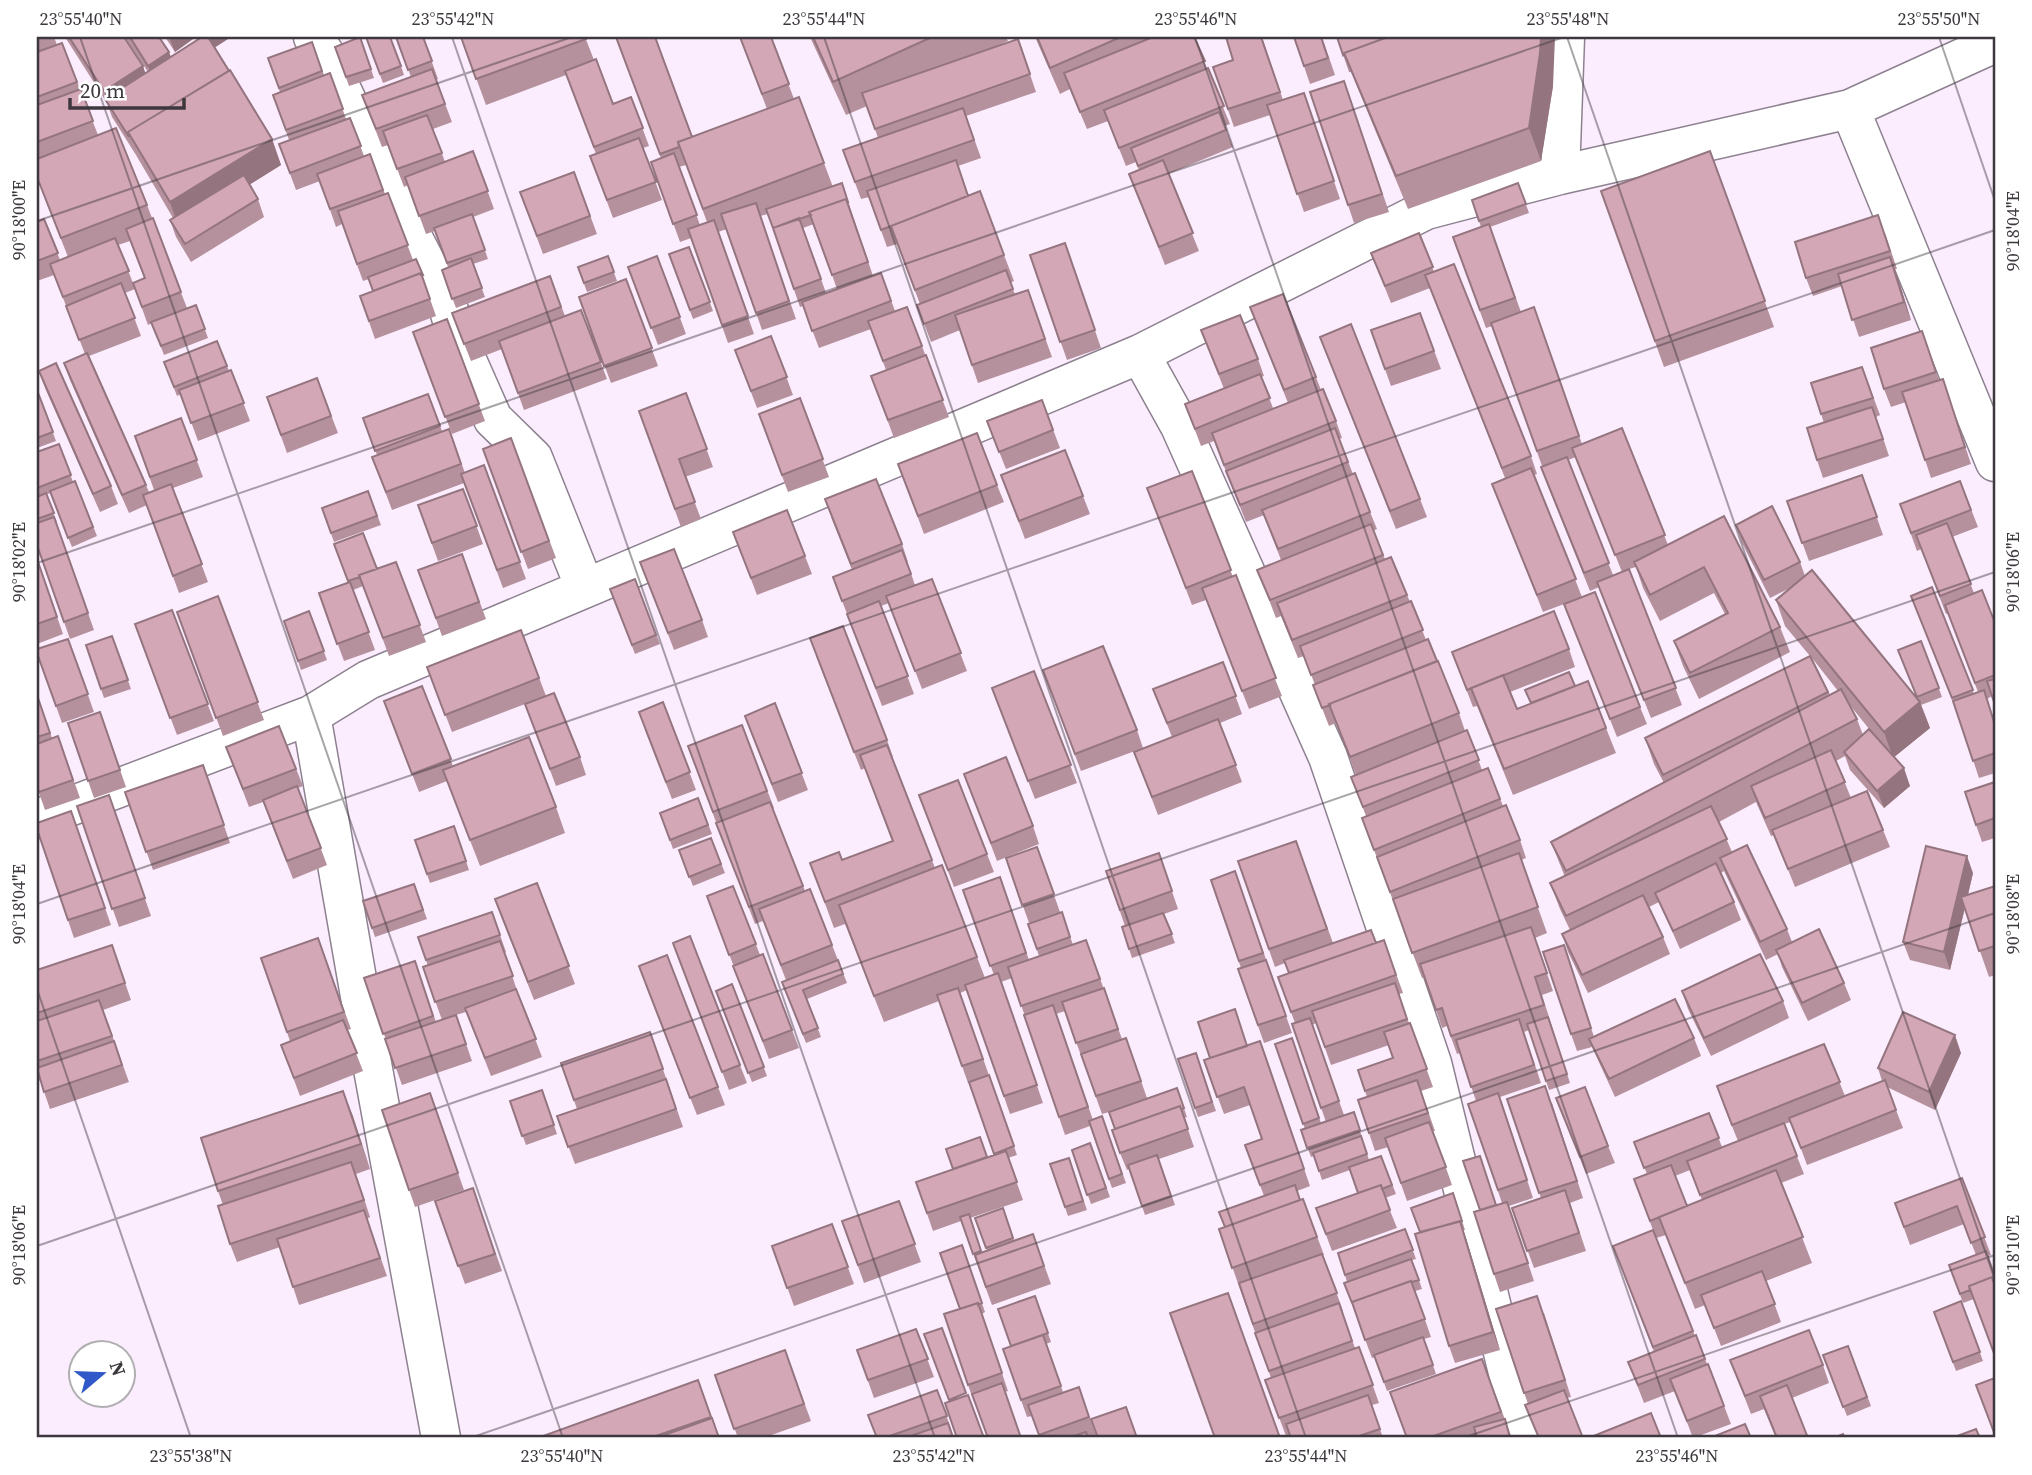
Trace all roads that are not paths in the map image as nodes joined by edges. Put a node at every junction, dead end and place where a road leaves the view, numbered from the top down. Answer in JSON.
{"nodes":[{"id":1,"x":313,"y":37,"type":"edge"},
{"id":2,"x":1565,"y":37,"type":"edge"},
{"id":3,"x":1995,"y":43,"type":"edge"},
{"id":4,"x":1850,"y":109,"type":"junction"},
{"id":5,"x":1560,"y":175,"type":"junction"},
{"id":6,"x":1140,"y":354,"type":"junction"},
{"id":7,"x":1995,"y":462,"type":"edge"},
{"id":8,"x":585,"y":588,"type":"junction"},
{"id":9,"x":311,"y":715,"type":"junction"},
{"id":10,"x":37,"y":820,"type":"edge"},
{"id":11,"x":441,"y":1438,"type":"edge"},
{"id":12,"x":1524,"y":1438,"type":"edge"}],
"edges":[{"from":1,"to":8,"type":"street"},
{"from":2,"to":5,"type":"street"},
{"from":3,"to":4,"type":"street"},
{"from":4,"to":5,"type":"street"},
{"from":4,"to":7,"type":"street"},
{"from":5,"to":6,"type":"street"},
{"from":6,"to":8,"type":"street"},
{"from":6,"to":12,"type":"street"},
{"from":8,"to":9,"type":"street"},
{"from":9,"to":10,"type":"street"},
{"from":9,"to":11,"type":"street"}]}
